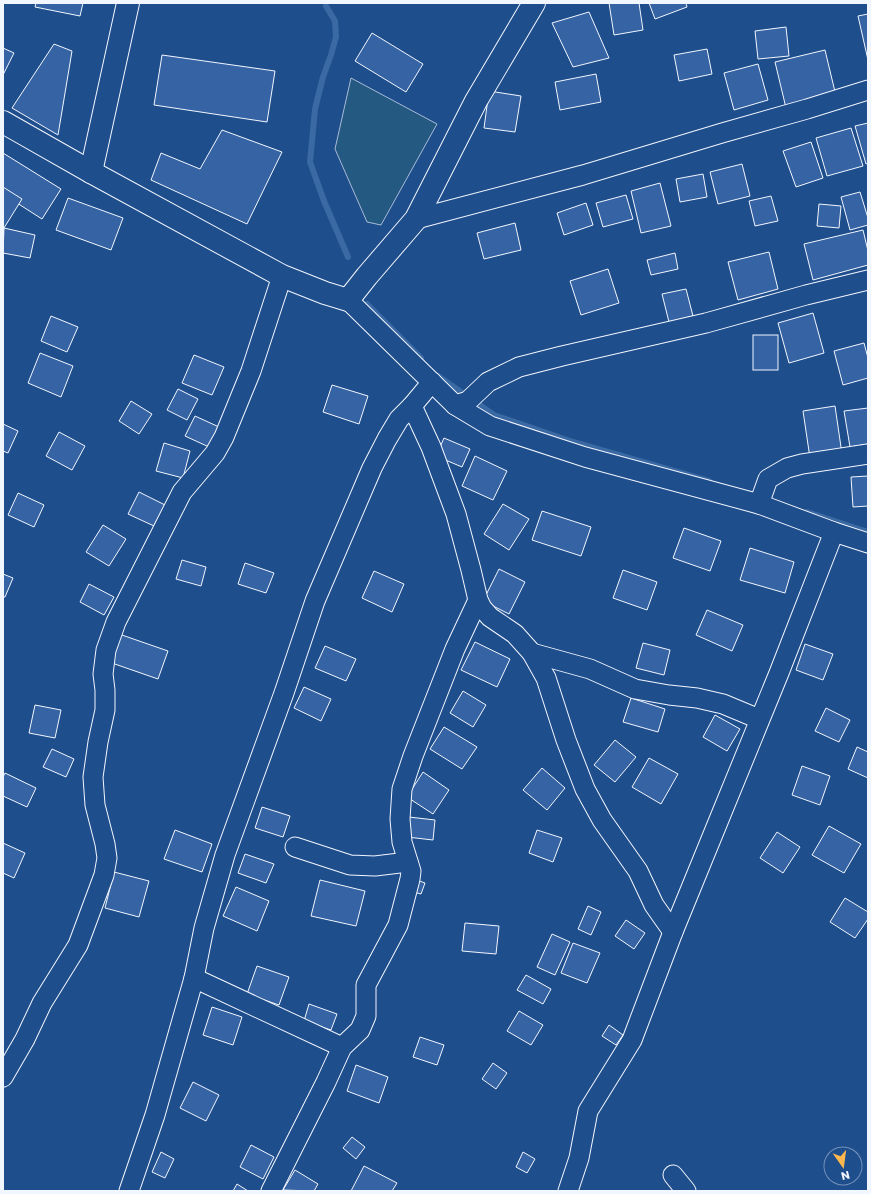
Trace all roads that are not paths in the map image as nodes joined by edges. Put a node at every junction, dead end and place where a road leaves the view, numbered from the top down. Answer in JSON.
{"nodes":[{"id":1,"x":128,"y":3,"type":"edge"},
{"id":2,"x":536,"y":4,"type":"edge"},
{"id":3,"x":868,"y":90,"type":"edge"},
{"id":4,"x":3,"y":122,"type":"edge"},
{"id":5,"x":91,"y":172,"type":"junction"},
{"id":6,"x":416,"y":219,"type":"junction"},
{"id":7,"x":282,"y":276,"type":"junction"},
{"id":8,"x":868,"y":280,"type":"edge"},
{"id":9,"x":348,"y":300,"type":"junction"},
{"id":10,"x":432,"y":382,"type":"junction"},
{"id":11,"x":462,"y":403,"type":"junction"},
{"id":12,"x":412,"y":406,"type":"junction"},
{"id":13,"x":868,"y":454,"type":"edge"},
{"id":14,"x":760,"y":501,"type":"junction"},
{"id":15,"x":834,"y":532,"type":"junction"},
{"id":16,"x":868,"y":543,"type":"edge"},
{"id":17,"x":478,"y":600,"type":"junction"},
{"id":18,"x":532,"y":653,"type":"junction"},
{"id":19,"x":759,"y":718,"type":"junction"},
{"id":20,"x":295,"y":847,"type":"dead end"},
{"id":21,"x":408,"y":862,"type":"junction"},
{"id":22,"x":673,"y":932,"type":"junction"},
{"id":23,"x":194,"y":978,"type":"junction"},
{"id":24,"x":342,"y":1047,"type":"junction"},
{"id":25,"x":3,"y":1077,"type":"edge"},
{"id":26,"x":673,"y":1175,"type":"dead end"},
{"id":27,"x":129,"y":1191,"type":"edge"},
{"id":28,"x":271,"y":1191,"type":"edge"},
{"id":29,"x":568,"y":1191,"type":"edge"},
{"id":30,"x":686,"y":1191,"type":"edge"}],
"edges":[{"from":1,"to":5,"type":"street"},
{"from":2,"to":6,"type":"street"},
{"from":3,"to":6,"type":"street"},
{"from":4,"to":5,"type":"street"},
{"from":5,"to":7,"type":"street"},
{"from":6,"to":9,"type":"street"},
{"from":7,"to":9,"type":"street"},
{"from":7,"to":25,"type":"street"},
{"from":8,"to":11,"type":"street"},
{"from":9,"to":10,"type":"street"},
{"from":10,"to":11,"type":"street"},
{"from":10,"to":12,"type":"street"},
{"from":11,"to":14,"type":"street"},
{"from":12,"to":17,"type":"street"},
{"from":12,"to":23,"type":"street"},
{"from":13,"to":14,"type":"street"},
{"from":14,"to":15,"type":"street"},
{"from":15,"to":16,"type":"street"},
{"from":15,"to":19,"type":"street"},
{"from":17,"to":18,"type":"street"},
{"from":17,"to":21,"type":"street"},
{"from":18,"to":19,"type":"street"},
{"from":18,"to":22,"type":"street"},
{"from":19,"to":22,"type":"street"},
{"from":20,"to":21,"type":"street"},
{"from":21,"to":24,"type":"street"},
{"from":22,"to":29,"type":"street"},
{"from":23,"to":24,"type":"street"},
{"from":23,"to":27,"type":"street"},
{"from":24,"to":28,"type":"street"},
{"from":26,"to":30,"type":"street"}]}
